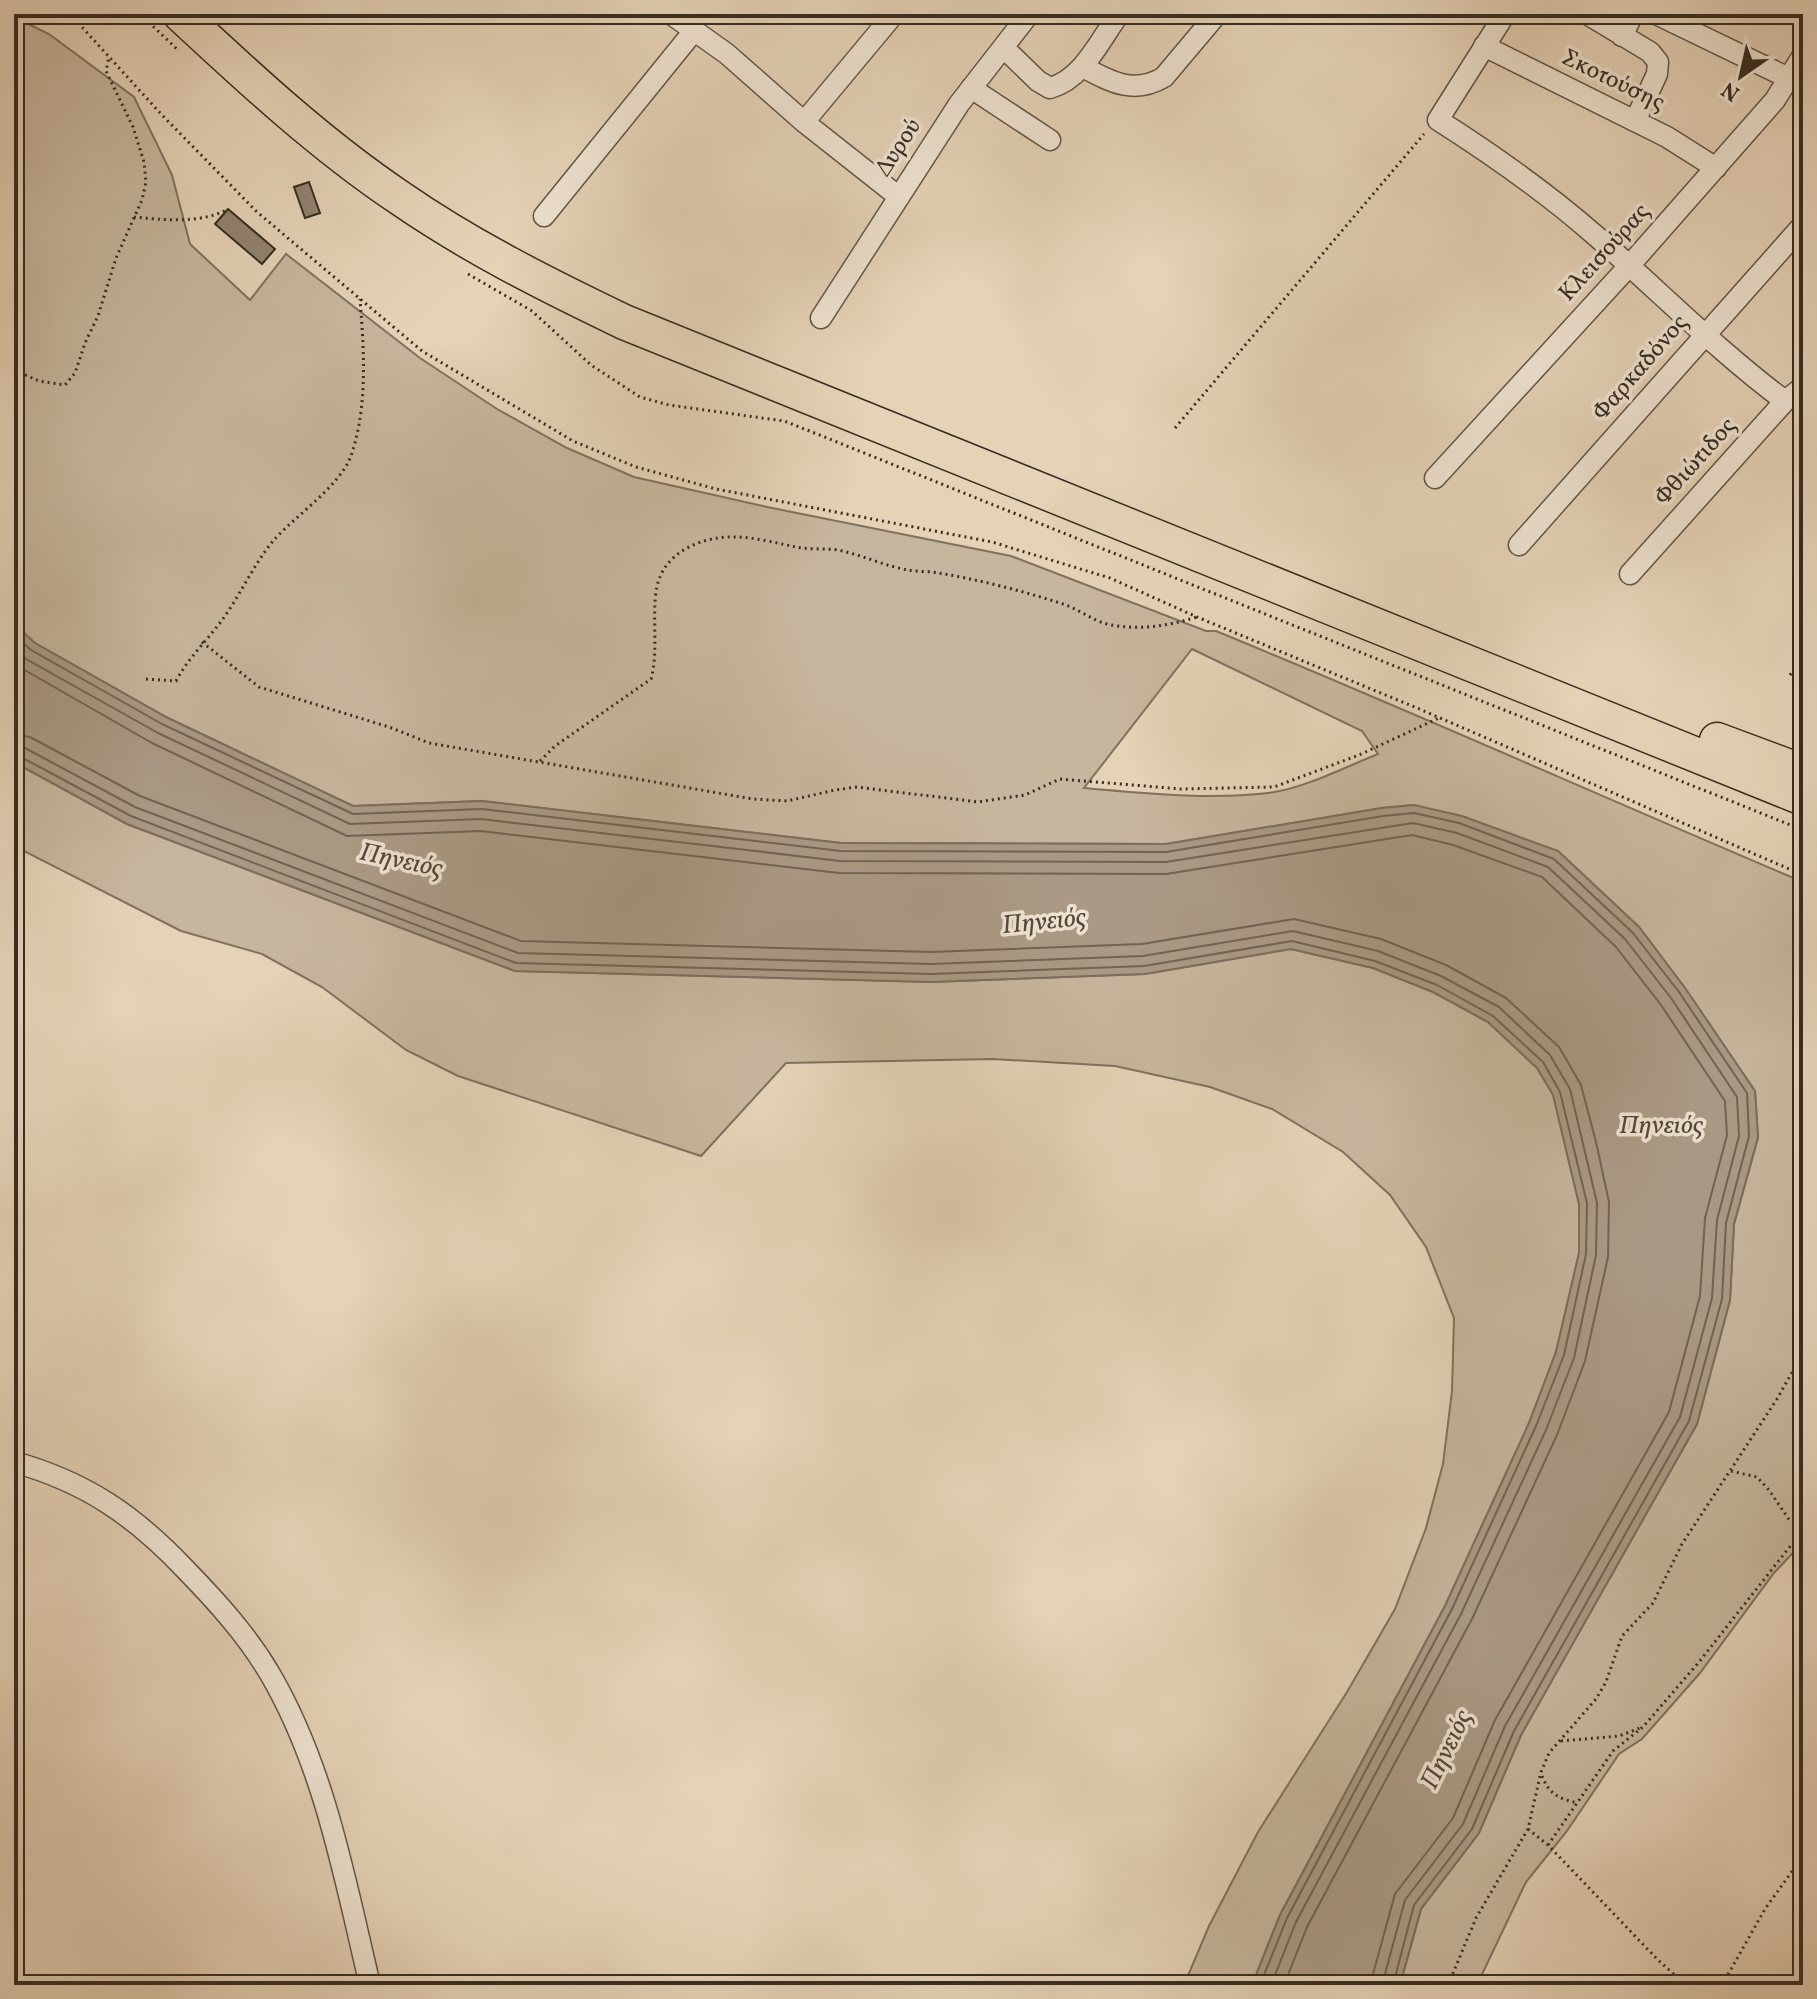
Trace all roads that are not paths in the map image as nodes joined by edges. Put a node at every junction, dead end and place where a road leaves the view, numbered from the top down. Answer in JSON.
{"nodes":[{"id":1,"x":180,"y":14,"type":"edge"},
{"id":2,"x":211,"y":14,"type":"edge"},
{"id":3,"x":671,"y":14,"type":"edge"},
{"id":4,"x":894,"y":14,"type":"edge"},
{"id":5,"x":1029,"y":14,"type":"edge"},
{"id":6,"x":1119,"y":14,"type":"edge"},
{"id":7,"x":1217,"y":14,"type":"edge"},
{"id":8,"x":1505,"y":14,"type":"edge"},
{"id":9,"x":1587,"y":14,"type":"edge"},
{"id":10,"x":1633,"y":14,"type":"edge"},
{"id":11,"x":1656,"y":14,"type":"edge"},
{"id":12,"x":693,"y":32,"type":"junction"},
{"id":13,"x":1622,"y":36,"type":"junction"},
{"id":14,"x":1484,"y":46,"type":"junction"},
{"id":15,"x":1004,"y":48,"type":"junction"},
{"id":16,"x":1803,"y":55,"type":"edge"},
{"id":17,"x":1083,"y":67,"type":"junction"},
{"id":18,"x":1796,"y":82,"type":"edge"},
{"id":19,"x":971,"y":88,"type":"junction"},
{"id":20,"x":1635,"y":121,"type":"junction"},
{"id":21,"x":804,"y":122,"type":"junction"},
{"id":22,"x":1050,"y":140,"type":"dead end"},
{"id":23,"x":1716,"y":168,"type":"junction"},
{"id":24,"x":899,"y":197,"type":"junction"},
{"id":25,"x":544,"y":216,"type":"dead end"},
{"id":26,"x":1803,"y":225,"type":"edge"},
{"id":27,"x":1629,"y":266,"type":"junction"},
{"id":28,"x":821,"y":318,"type":"dead end"},
{"id":29,"x":1704,"y":335,"type":"junction"},
{"id":30,"x":1803,"y":387,"type":"edge"},
{"id":31,"x":1785,"y":401,"type":"junction"},
{"id":32,"x":1435,"y":478,"type":"dead end"},
{"id":33,"x":1519,"y":545,"type":"dead end"},
{"id":34,"x":1630,"y":574,"type":"dead end"},
{"id":35,"x":1803,"y":772,"type":"edge"},
{"id":36,"x":1803,"y":798,"type":"edge"},
{"id":37,"x":14,"y":1462,"type":"edge"},
{"id":38,"x":370,"y":1985,"type":"edge"}],
"edges":[{"from":1,"to":36,"type":"highway"},
{"from":2,"to":35,"type":"highway"},
{"from":3,"to":12,"type":"street"},
{"from":4,"to":21,"type":"street"},
{"from":5,"to":15,"type":"street","name":"Δυρού"},
{"from":6,"to":17,"type":"street"},
{"from":7,"to":17,"type":"street"},
{"from":8,"to":14,"type":"street"},
{"from":9,"to":13,"type":"street"},
{"from":10,"to":13,"type":"street"},
{"from":11,"to":18,"type":"street"},
{"from":12,"to":21,"type":"street"},
{"from":12,"to":25,"type":"street"},
{"from":13,"to":20,"type":"street"},
{"from":14,"to":20,"type":"street","name":"Σκοτούσης"},
{"from":14,"to":27,"type":"street"},
{"from":15,"to":17,"type":"street"},
{"from":15,"to":19,"type":"street","name":"Δυρού"},
{"from":16,"to":18,"type":"street","name":"Κλεισούρας"},
{"from":18,"to":23,"type":"street","name":"Κλεισούρας"},
{"from":19,"to":22,"type":"street"},
{"from":19,"to":24,"type":"street","name":"Δυρού"},
{"from":20,"to":23,"type":"street","name":"Σκοτούσης"},
{"from":21,"to":24,"type":"street"},
{"from":23,"to":27,"type":"street","name":"Κλεισούρας"},
{"from":24,"to":28,"type":"street","name":"Δυρού"},
{"from":26,"to":29,"type":"street","name":"Φαρκαδόνος"},
{"from":27,"to":29,"type":"street"},
{"from":27,"to":32,"type":"street","name":"Κλεισούρας"},
{"from":29,"to":31,"type":"street"},
{"from":29,"to":33,"type":"street","name":"Φαρκαδόνος"},
{"from":30,"to":31,"type":"street","name":"Φθιώτιδος"},
{"from":31,"to":34,"type":"street","name":"Φθιώτιδος"},
{"from":37,"to":38,"type":"street"}]}
